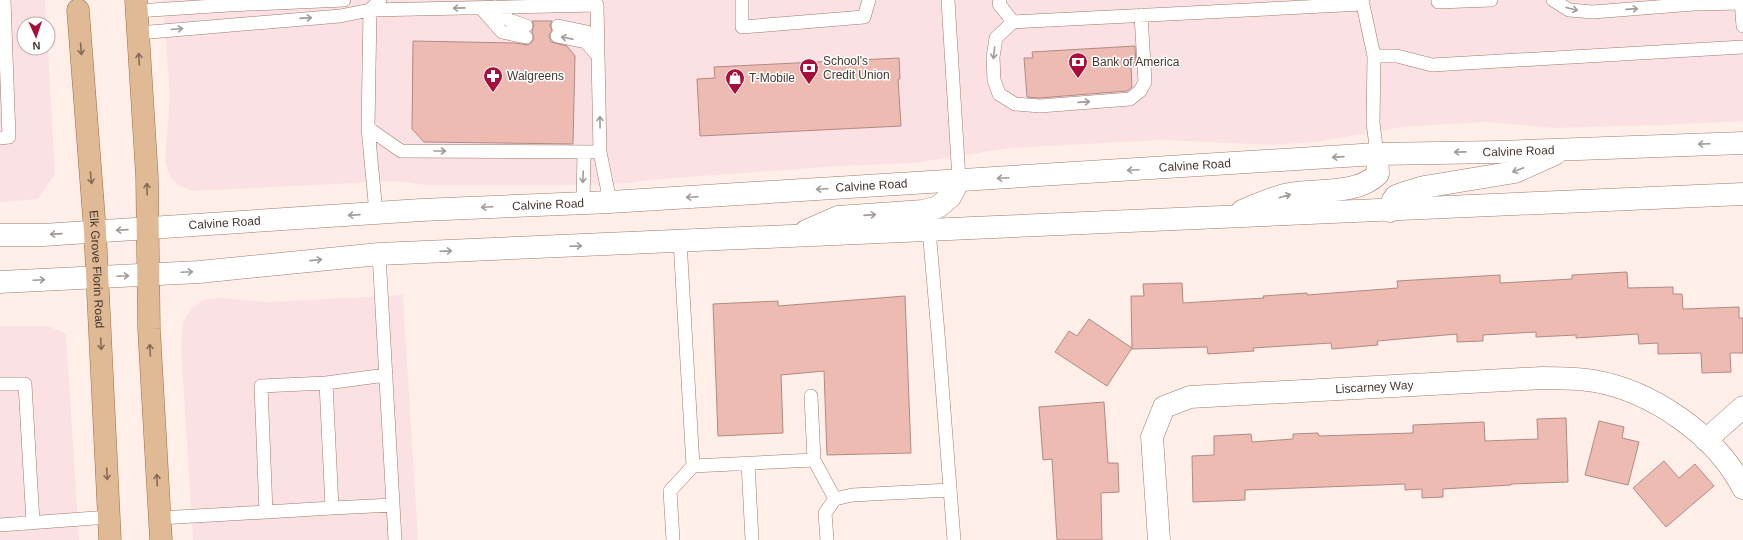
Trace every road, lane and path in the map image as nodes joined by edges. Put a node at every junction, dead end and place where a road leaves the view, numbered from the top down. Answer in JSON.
{"nodes":[{"id":1,"x":4,"y":0,"type":"edge"},
{"id":2,"x":344,"y":0,"type":"edge"},
{"id":3,"x":351,"y":0,"type":"edge"},
{"id":4,"x":380,"y":0,"type":"edge"},
{"id":5,"x":742,"y":0,"type":"edge"},
{"id":6,"x":869,"y":0,"type":"edge"},
{"id":7,"x":948,"y":0,"type":"edge"},
{"id":8,"x":1000,"y":0,"type":"edge"},
{"id":9,"x":1438,"y":0,"type":"edge"},
{"id":10,"x":1491,"y":0,"type":"edge"},
{"id":11,"x":1553,"y":0,"type":"edge"},
{"id":12,"x":1742,"y":1,"type":"edge"},
{"id":13,"x":229,"y":2,"type":"edge"},
{"id":14,"x":1362,"y":2,"type":"edge"},
{"id":15,"x":1694,"y":2,"type":"edge"},
{"id":16,"x":78,"y":5,"type":"edge"},
{"id":17,"x":136,"y":6,"type":"edge"},
{"id":18,"x":496,"y":7,"type":"junction"},
{"id":19,"x":481,"y":8,"type":"junction"},
{"id":20,"x":370,"y":10,"type":"junction"},
{"id":21,"x":1141,"y":15,"type":"junction"},
{"id":22,"x":1013,"y":22,"type":"junction"},
{"id":23,"x":1743,"y":26,"type":"edge"},
{"id":24,"x":3,"y":31,"type":"edge"},
{"id":25,"x":138,"y":33,"type":"junction"},
{"id":26,"x":598,"y":40,"type":"junction"},
{"id":27,"x":1743,"y":47,"type":"edge"},
{"id":28,"x":598,"y":56,"type":"junction"},
{"id":29,"x":1374,"y":56,"type":"junction"},
{"id":30,"x":368,"y":128,"type":"junction"},
{"id":31,"x":0,"y":138,"type":"edge"},
{"id":32,"x":1743,"y":143,"type":"edge"},
{"id":33,"x":1567,"y":149,"type":"junction"},
{"id":34,"x":584,"y":152,"type":"junction"},
{"id":35,"x":600,"y":152,"type":"junction"},
{"id":36,"x":1377,"y":154,"type":"junction"},
{"id":37,"x":959,"y":180,"type":"junction"},
{"id":38,"x":1743,"y":194,"type":"edge"},
{"id":39,"x":610,"y":202,"type":"junction"},
{"id":40,"x":583,"y":203,"type":"junction"},
{"id":41,"x":1390,"y":211,"type":"junction"},
{"id":42,"x":376,"y":213,"type":"junction"},
{"id":43,"x":1222,"y":218,"type":"junction"},
{"id":44,"x":148,"y":228,"type":"junction"},
{"id":45,"x":929,"y":230,"type":"junction"},
{"id":46,"x":95,"y":231,"type":"junction"},
{"id":47,"x":0,"y":236,"type":"edge"},
{"id":48,"x":794,"y":236,"type":"junction"},
{"id":49,"x":680,"y":241,"type":"junction"},
{"id":50,"x":379,"y":254,"type":"junction"},
{"id":51,"x":148,"y":274,"type":"junction"},
{"id":52,"x":98,"y":277,"type":"junction"},
{"id":53,"x":0,"y":282,"type":"edge"},
{"id":54,"x":386,"y":375,"type":"junction"},
{"id":55,"x":326,"y":383,"type":"junction"},
{"id":56,"x":0,"y":384,"type":"edge"},
{"id":57,"x":811,"y":396,"type":"dead end"},
{"id":58,"x":1743,"y":408,"type":"edge"},
{"id":59,"x":1706,"y":440,"type":"junction"},
{"id":60,"x":814,"y":460,"type":"junction"},
{"id":61,"x":748,"y":463,"type":"junction"},
{"id":62,"x":693,"y":466,"type":"junction"},
{"id":63,"x":1743,"y":488,"type":"edge"},
{"id":64,"x":950,"y":490,"type":"junction"},
{"id":65,"x":835,"y":499,"type":"junction"},
{"id":66,"x":393,"y":505,"type":"junction"},
{"id":67,"x":332,"y":508,"type":"junction"},
{"id":68,"x":266,"y":512,"type":"junction"},
{"id":69,"x":109,"y":517,"type":"junction"},
{"id":70,"x":160,"y":518,"type":"junction"},
{"id":71,"x":33,"y":523,"type":"junction"},
{"id":72,"x":0,"y":524,"type":"edge"},
{"id":73,"x":110,"y":540,"type":"edge"},
{"id":74,"x":161,"y":540,"type":"edge"},
{"id":75,"x":395,"y":540,"type":"edge"},
{"id":76,"x":673,"y":540,"type":"edge"},
{"id":77,"x":752,"y":540,"type":"edge"},
{"id":78,"x":827,"y":540,"type":"edge"},
{"id":79,"x":954,"y":540,"type":"edge"},
{"id":80,"x":1159,"y":540,"type":"edge"}],
"edges":[{"from":1,"to":24,"type":"lane"},
{"from":2,"to":13,"type":"lane"},
{"from":3,"to":20,"type":"lane"},
{"from":4,"to":20,"type":"lane"},
{"from":5,"to":6,"type":"lane"},
{"from":7,"to":37,"type":"lane"},
{"from":8,"to":22,"type":"lane"},
{"from":9,"to":10,"type":"lane"},
{"from":11,"to":15,"type":"lane","one_way":true},
{"from":12,"to":15,"type":"lane"},
{"from":12,"to":23,"type":"lane"},
{"from":13,"to":17,"type":"lane"},
{"from":14,"to":21,"type":"lane"},
{"from":14,"to":29,"type":"lane"},
{"from":16,"to":46,"type":"main road","name":"Elk Grove Florin Road","one_way":true},
{"from":17,"to":25,"type":"main road"},
{"from":18,"to":19,"type":"lane"},
{"from":18,"to":19,"type":"lane"},
{"from":18,"to":26,"type":"lane"},
{"from":19,"to":20,"type":"lane","one_way":true},
{"from":25,"to":20,"type":"lane","one_way":true},
{"from":20,"to":30,"type":"lane"},
{"from":21,"to":22,"type":"lane"},
{"from":22,"to":21,"type":"lane","one_way":true},
{"from":24,"to":31,"type":"lane"},
{"from":44,"to":25,"type":"main road","one_way":true},
{"from":26,"to":28,"type":"lane"},
{"from":28,"to":26,"type":"lane","one_way":true},
{"from":27,"to":29,"type":"lane"},
{"from":35,"to":28,"type":"lane","one_way":true},
{"from":29,"to":36,"type":"lane"},
{"from":30,"to":34,"type":"lane","one_way":true},
{"from":30,"to":42,"type":"lane"},
{"from":32,"to":33,"type":"main road","name":"Calvine Road","one_way":true},
{"from":33,"to":36,"type":"main road","name":"Calvine Road","one_way":true},
{"from":33,"to":41,"type":"main road","one_way":true},
{"from":34,"to":35,"type":"lane"},
{"from":34,"to":40,"type":"lane","one_way":true},
{"from":35,"to":39,"type":"lane"},
{"from":36,"to":37,"type":"main road","name":"Calvine Road","one_way":true},
{"from":43,"to":36,"type":"main road","one_way":true},
{"from":37,"to":39,"type":"main road","name":"Calvine Road","one_way":true},
{"from":48,"to":37,"type":"main road","one_way":true},
{"from":38,"to":41,"type":"main road"},
{"from":39,"to":40,"type":"main road","name":"Calvine Road"},
{"from":40,"to":42,"type":"main road","name":"Calvine Road","one_way":true},
{"from":41,"to":43,"type":"main road"},
{"from":42,"to":44,"type":"main road","name":"Calvine Road","one_way":true},
{"from":43,"to":45,"type":"main road"},
{"from":44,"to":46,"type":"main road","name":"Calvine Road","one_way":true},
{"from":44,"to":51,"type":"main road"},
{"from":45,"to":48,"type":"main road"},
{"from":45,"to":64,"type":"lane"},
{"from":46,"to":47,"type":"main road","name":"Calvine Road","one_way":true},
{"from":46,"to":52,"type":"main road","name":"Elk Grove Florin Road"},
{"from":48,"to":49,"type":"main road"},
{"from":50,"to":49,"type":"main road","one_way":true},
{"from":49,"to":62,"type":"lane"},
{"from":51,"to":50,"type":"main road","one_way":true},
{"from":50,"to":54,"type":"lane"},
{"from":52,"to":51,"type":"main road","one_way":true},
{"from":70,"to":51,"type":"main road","one_way":true},
{"from":53,"to":52,"type":"main road","one_way":true},
{"from":52,"to":69,"type":"main road","name":"Elk Grove Florin Road","one_way":true},
{"from":54,"to":55,"type":"lane"},
{"from":54,"to":66,"type":"lane"},
{"from":55,"to":67,"type":"lane"},
{"from":55,"to":68,"type":"lane"},
{"from":56,"to":71,"type":"lane"},
{"from":57,"to":60,"type":"lane"},
{"from":58,"to":59,"type":"main road"},
{"from":59,"to":63,"type":"main road","name":"Liscarney Way"},
{"from":59,"to":80,"type":"main road","name":"Liscarney Way"},
{"from":60,"to":61,"type":"lane"},
{"from":60,"to":65,"type":"lane"},
{"from":61,"to":62,"type":"lane"},
{"from":61,"to":77,"type":"lane"},
{"from":62,"to":76,"type":"lane"},
{"from":64,"to":65,"type":"lane"},
{"from":64,"to":79,"type":"lane"},
{"from":65,"to":78,"type":"lane"},
{"from":66,"to":67,"type":"lane"},
{"from":66,"to":75,"type":"lane"},
{"from":67,"to":68,"type":"lane"},
{"from":68,"to":70,"type":"lane"},
{"from":69,"to":71,"type":"lane"},
{"from":69,"to":73,"type":"main road","name":"Elk Grove Florin Road"},
{"from":70,"to":74,"type":"main road"},
{"from":71,"to":72,"type":"lane"}]}
